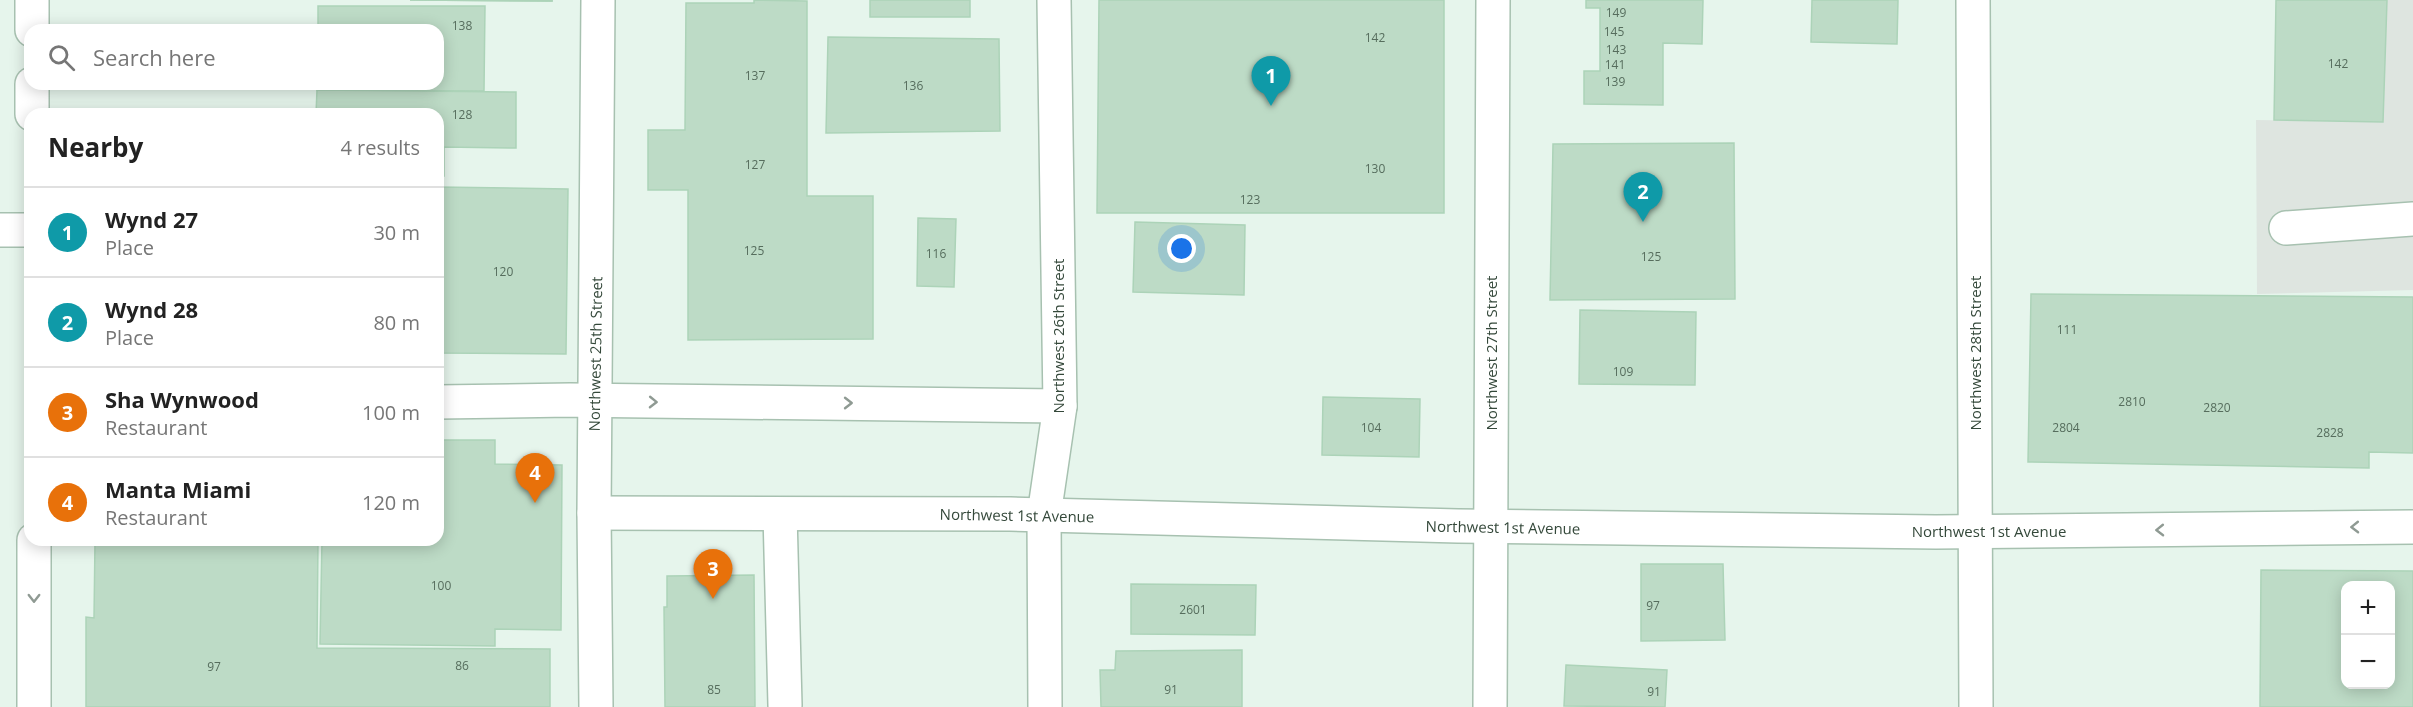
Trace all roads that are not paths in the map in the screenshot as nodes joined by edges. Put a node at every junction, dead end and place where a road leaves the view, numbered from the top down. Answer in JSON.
{"nodes":[{"id":1,"x":32,"y":0,"type":"edge"},
{"id":2,"x":598,"y":0,"type":"edge"},
{"id":3,"x":1054,"y":0,"type":"edge"},
{"id":4,"x":1493,"y":0,"type":"edge"},
{"id":5,"x":1973,"y":0,"type":"edge"},
{"id":6,"x":32,"y":24,"type":"edge"},
{"id":7,"x":32,"y":90,"type":"edge"},
{"id":8,"x":32,"y":108,"type":"edge"},
{"id":9,"x":2413,"y":219,"type":"edge"},
{"id":10,"x":2286,"y":228,"type":"dead end"},
{"id":11,"x":0,"y":230,"type":"edge"},
{"id":12,"x":24,"y":230,"type":"edge"},
{"id":13,"x":594,"y":401,"type":"junction"},
{"id":14,"x":444,"y":402,"type":"edge"},
{"id":15,"x":1060,"y":406,"type":"junction"},
{"id":16,"x":594,"y":513,"type":"junction"},
{"id":17,"x":780,"y":513,"type":"junction"},
{"id":18,"x":1044,"y":515,"type":"junction"},
{"id":19,"x":1490,"y":527,"type":"junction"},
{"id":20,"x":2413,"y":527,"type":"edge"},
{"id":21,"x":1975,"y":532,"type":"junction"},
{"id":22,"x":34,"y":546,"type":"edge"},
{"id":23,"x":785,"y":705,"type":"dead end"},
{"id":24,"x":34,"y":707,"type":"edge"},
{"id":25,"x":596,"y":707,"type":"edge"},
{"id":26,"x":1045,"y":707,"type":"edge"},
{"id":27,"x":1490,"y":707,"type":"edge"},
{"id":28,"x":1976,"y":707,"type":"edge"}],
"edges":[{"from":1,"to":6,"type":"street"},
{"from":2,"to":13,"type":"street","name":"Northwest 25th Street"},
{"from":3,"to":15,"type":"street","name":"Northwest 26th Street"},
{"from":4,"to":19,"type":"street","name":"Northwest 27th Street"},
{"from":5,"to":21,"type":"street","name":"Northwest 28th Street"},
{"from":7,"to":8,"type":"street"},
{"from":9,"to":10,"type":"street"},
{"from":11,"to":12,"type":"street"},
{"from":13,"to":14,"type":"street"},
{"from":13,"to":15,"type":"street","one_way":true},
{"from":13,"to":16,"type":"street","name":"Northwest 25th Street"},
{"from":15,"to":18,"type":"street","name":"Northwest 26th Street"},
{"from":16,"to":17,"type":"street","name":"Northwest 1st Avenue"},
{"from":16,"to":25,"type":"street","name":"Northwest 25th Street"},
{"from":17,"to":18,"type":"street","name":"Northwest 1st Avenue"},
{"from":17,"to":23,"type":"street"},
{"from":18,"to":19,"type":"street","name":"Northwest 1st Avenue"},
{"from":18,"to":26,"type":"street","name":"Northwest 26th Street"},
{"from":19,"to":21,"type":"street","name":"Northwest 1st Avenue"},
{"from":19,"to":27,"type":"street","name":"Northwest 27th Street"},
{"from":20,"to":21,"type":"street","name":"Northwest 1st Avenue","one_way":true},
{"from":21,"to":28,"type":"street","name":"Northwest 28th Street"},
{"from":22,"to":24,"type":"street","one_way":true}]}
